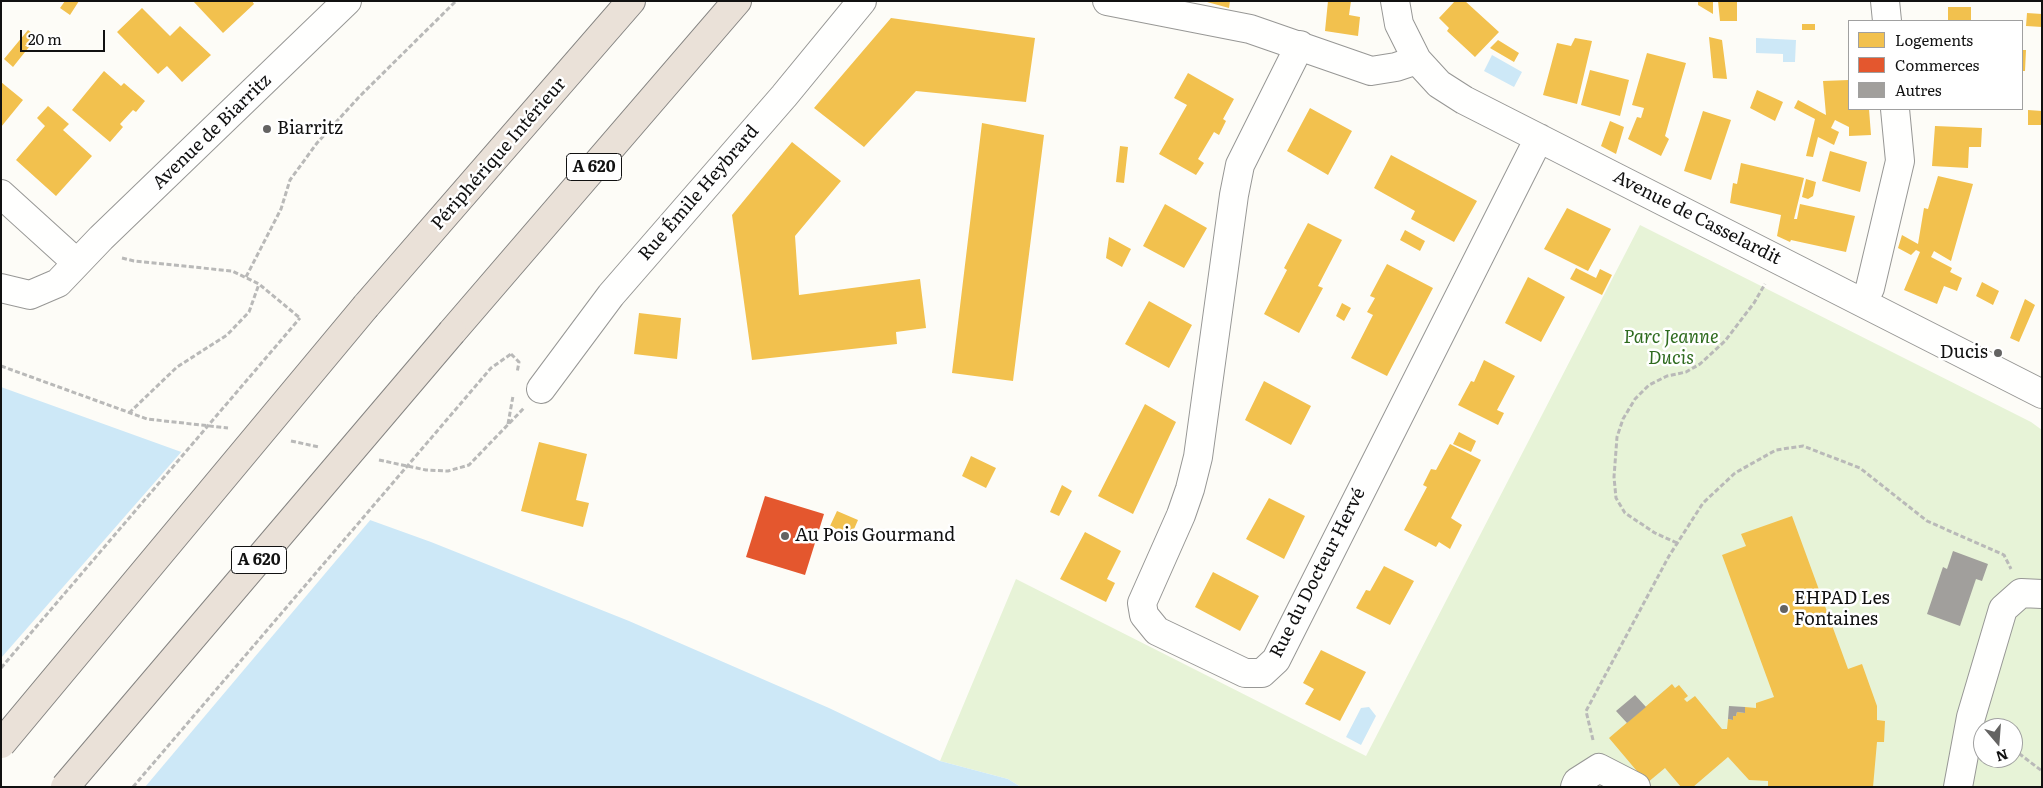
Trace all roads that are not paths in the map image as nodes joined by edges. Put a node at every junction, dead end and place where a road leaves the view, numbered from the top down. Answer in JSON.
{"nodes":[{"id":1,"x":347,"y":1,"type":"edge"},
{"id":2,"x":631,"y":1,"type":"edge"},
{"id":3,"x":736,"y":1,"type":"edge"},
{"id":4,"x":862,"y":1,"type":"edge"},
{"id":5,"x":1107,"y":1,"type":"edge"},
{"id":6,"x":1395,"y":1,"type":"edge"},
{"id":7,"x":1885,"y":1,"type":"edge"},
{"id":8,"x":1887,"y":20,"type":"edge"},
{"id":9,"x":1300,"y":46,"type":"junction"},
{"id":10,"x":1417,"y":60,"type":"junction"},
{"id":11,"x":1895,"y":110,"type":"edge"},
{"id":12,"x":1539,"y":138,"type":"junction"},
{"id":13,"x":1,"y":194,"type":"edge"},
{"id":14,"x":77,"y":263,"type":"junction"},
{"id":15,"x":1,"y":288,"type":"edge"},
{"id":16,"x":1862,"y":302,"type":"junction"},
{"id":17,"x":541,"y":389,"type":"dead end"},
{"id":18,"x":2042,"y":394,"type":"edge"},
{"id":19,"x":2032,"y":593,"type":"edge"},
{"id":20,"x":1,"y":744,"type":"edge"},
{"id":21,"x":65,"y":787,"type":"edge"},
{"id":22,"x":1575,"y":787,"type":"edge"},
{"id":23,"x":1636,"y":787,"type":"edge"},
{"id":24,"x":1958,"y":787,"type":"edge"}],
"edges":[{"from":1,"to":14,"type":"street","name":"Avenue de Biarritz"},
{"from":2,"to":20,"type":"highway","name":"Périphérique Intérieur","bridge":true},
{"from":3,"to":21,"type":"highway","number":"A 620","bridge":true},
{"from":4,"to":17,"type":"street","name":"Rue Émile Heybrard"},
{"from":5,"to":9,"type":"street"},
{"from":6,"to":10,"type":"street","name":"Avenue de Casselardit"},
{"from":7,"to":8,"type":"street"},
{"from":9,"to":10,"type":"street"},
{"from":9,"to":12,"type":"street","name":"Rue du Docteur Hervé"},
{"from":10,"to":12,"type":"street","name":"Avenue de Casselardit"},
{"from":11,"to":16,"type":"street"},
{"from":12,"to":16,"type":"street","name":"Avenue de Casselardit"},
{"from":13,"to":14,"type":"street"},
{"from":14,"to":15,"type":"street","name":"Avenue de Biarritz"},
{"from":16,"to":18,"type":"street","name":"Avenue de Casselardit"},
{"from":19,"to":24,"type":"street"},
{"from":22,"to":23,"type":"street"}]}
